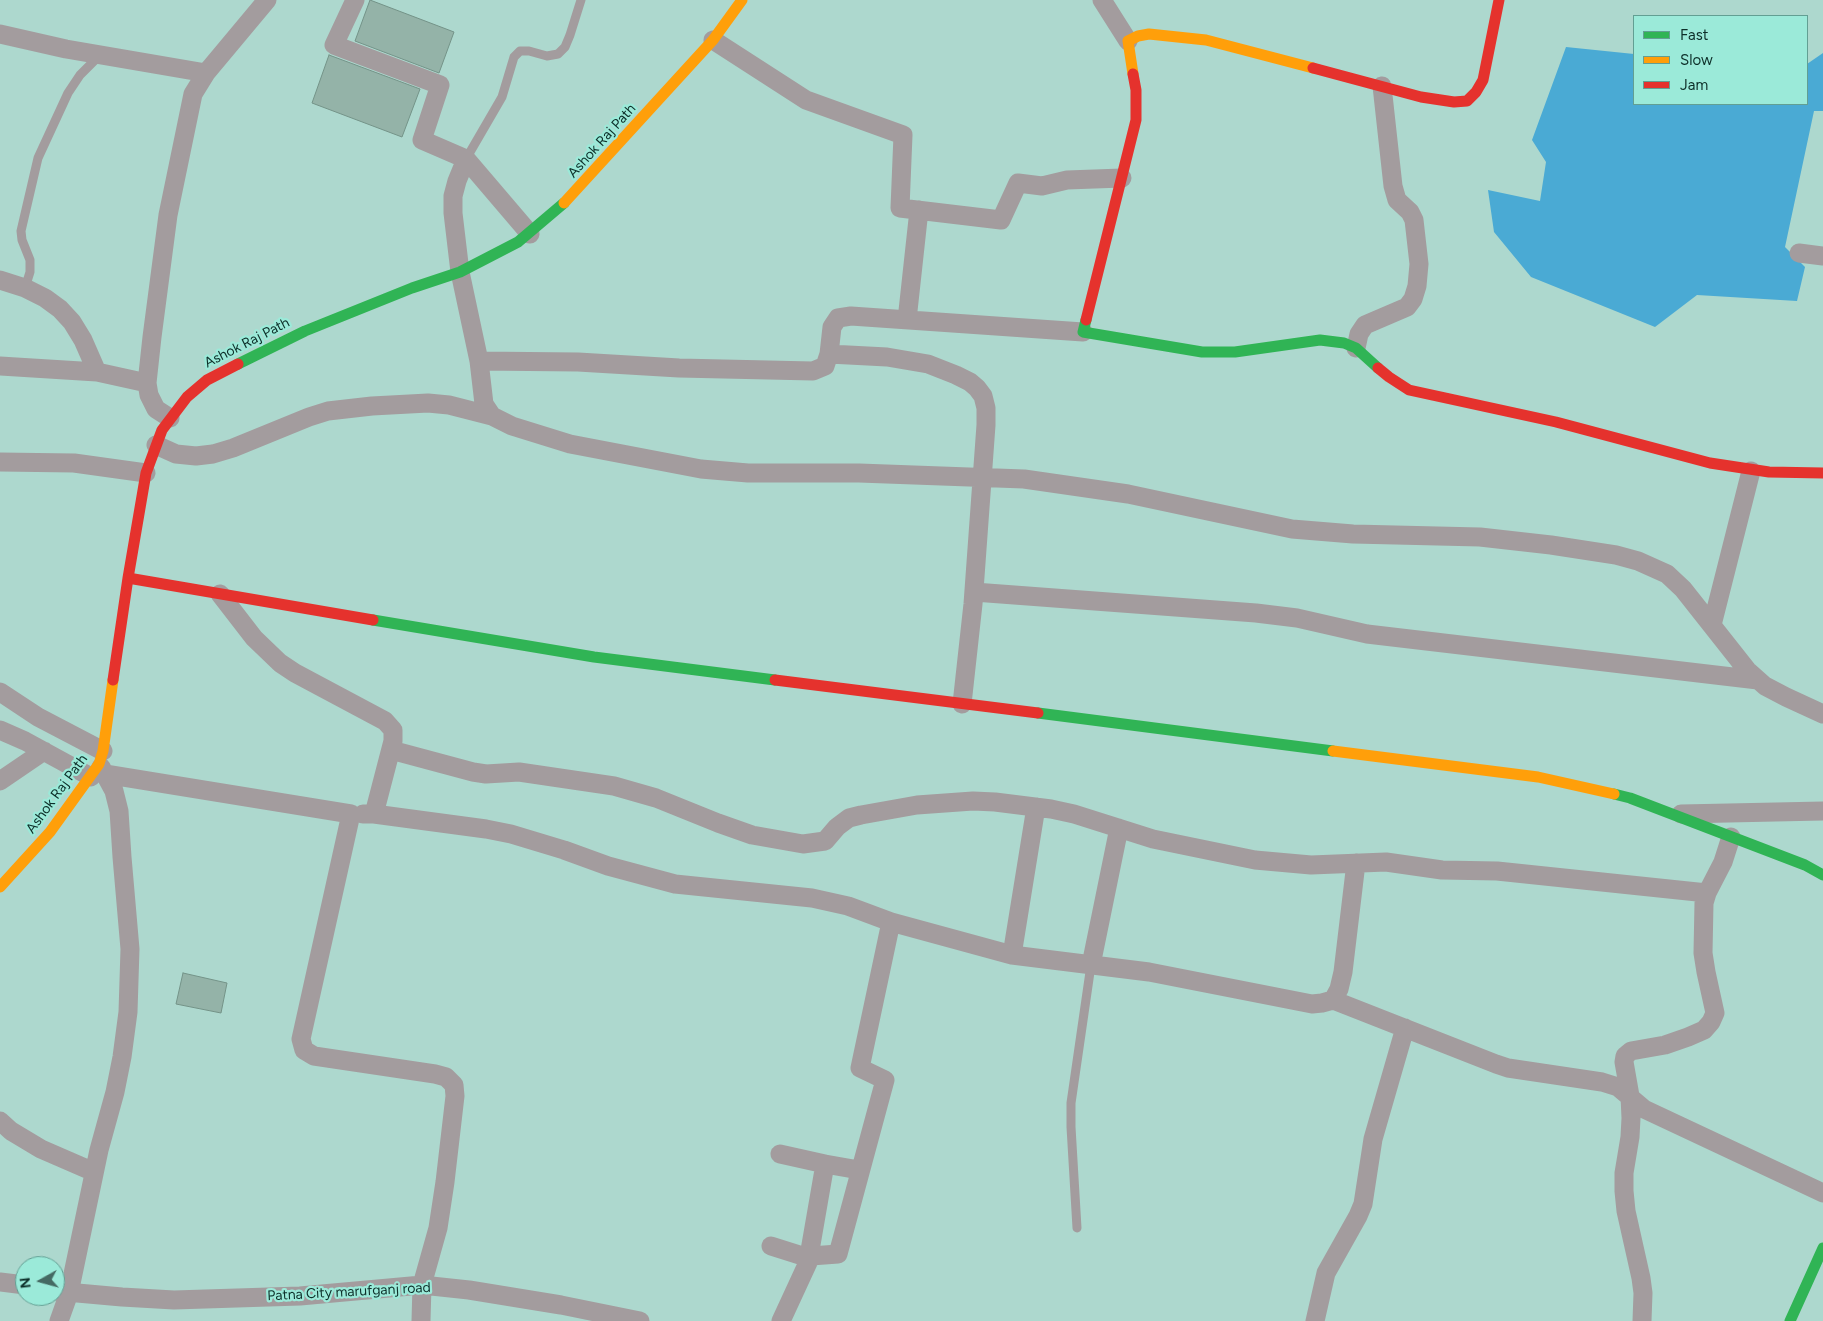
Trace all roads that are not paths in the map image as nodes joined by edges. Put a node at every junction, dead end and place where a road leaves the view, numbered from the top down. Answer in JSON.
{"nodes":[{"id":1,"x":267,"y":0,"type":"edge"},
{"id":2,"x":355,"y":0,"type":"edge"},
{"id":3,"x":581,"y":0,"type":"edge"},
{"id":4,"x":742,"y":0,"type":"edge"},
{"id":5,"x":1102,"y":0,"type":"edge"},
{"id":6,"x":1499,"y":0,"type":"edge"},
{"id":7,"x":0,"y":34,"type":"edge"},
{"id":8,"x":713,"y":40,"type":"junction"},
{"id":9,"x":1128,"y":41,"type":"junction"},
{"id":10,"x":100,"y":54,"type":"junction"},
{"id":11,"x":206,"y":72,"type":"junction"},
{"id":12,"x":1382,"y":86,"type":"junction"},
{"id":13,"x":466,"y":159,"type":"junction"},
{"id":14,"x":1122,"y":178,"type":"junction"},
{"id":15,"x":919,"y":210,"type":"junction"},
{"id":16,"x":530,"y":234,"type":"junction"},
{"id":17,"x":1799,"y":253,"type":"dead end"},
{"id":18,"x":1823,"y":256,"type":"edge"},
{"id":19,"x":460,"y":272,"type":"junction"},
{"id":20,"x":0,"y":280,"type":"edge"},
{"id":21,"x":25,"y":288,"type":"junction"},
{"id":22,"x":907,"y":320,"type":"junction"},
{"id":23,"x":1084,"y":332,"type":"junction"},
{"id":24,"x":1356,"y":348,"type":"junction"},
{"id":25,"x":828,"y":354,"type":"junction"},
{"id":26,"x":479,"y":361,"type":"junction"},
{"id":27,"x":0,"y":366,"type":"edge"},
{"id":28,"x":97,"y":372,"type":"junction"},
{"id":29,"x":148,"y":383,"type":"junction"},
{"id":30,"x":492,"y":416,"type":"junction"},
{"id":31,"x":170,"y":418,"type":"junction"},
{"id":32,"x":156,"y":445,"type":"junction"},
{"id":33,"x":0,"y":462,"type":"edge"},
{"id":34,"x":1751,"y":471,"type":"junction"},
{"id":35,"x":146,"y":473,"type":"junction"},
{"id":36,"x":1823,"y":473,"type":"edge"},
{"id":37,"x":982,"y":478,"type":"junction"},
{"id":38,"x":128,"y":578,"type":"junction"},
{"id":39,"x":974,"y":592,"type":"junction"},
{"id":40,"x":220,"y":594,"type":"junction"},
{"id":41,"x":1712,"y":625,"type":"junction"},
{"id":42,"x":1758,"y":680,"type":"junction"},
{"id":43,"x":0,"y":692,"type":"edge"},
{"id":44,"x":962,"y":704,"type":"junction"},
{"id":45,"x":1823,"y":714,"type":"edge"},
{"id":46,"x":0,"y":730,"type":"edge"},
{"id":47,"x":391,"y":750,"type":"junction"},
{"id":48,"x":44,"y":751,"type":"junction"},
{"id":49,"x":100,"y":766,"type":"junction"},
{"id":50,"x":0,"y":781,"type":"edge"},
{"id":51,"x":1036,"y":807,"type":"junction"},
{"id":52,"x":1823,"y":811,"type":"edge"},
{"id":53,"x":351,"y":814,"type":"junction"},
{"id":54,"x":374,"y":814,"type":"junction"},
{"id":55,"x":1673,"y":814,"type":"junction"},
{"id":56,"x":1120,"y":828,"type":"junction"},
{"id":57,"x":1731,"y":837,"type":"junction"},
{"id":58,"x":1356,"y":863,"type":"junction"},
{"id":59,"x":1823,"y":875,"type":"edge"},
{"id":60,"x":0,"y":887,"type":"edge"},
{"id":61,"x":1707,"y":893,"type":"junction"},
{"id":62,"x":891,"y":922,"type":"junction"},
{"id":63,"x":1012,"y":955,"type":"junction"},
{"id":64,"x":1092,"y":964,"type":"junction"},
{"id":65,"x":1333,"y":1000,"type":"junction"},
{"id":66,"x":1405,"y":1028,"type":"junction"},
{"id":67,"x":1630,"y":1096,"type":"junction"},
{"id":68,"x":0,"y":1121,"type":"edge"},
{"id":69,"x":780,"y":1154,"type":"dead end"},
{"id":70,"x":826,"y":1164,"type":"junction"},
{"id":71,"x":859,"y":1170,"type":"junction"},
{"id":72,"x":94,"y":1172,"type":"junction"},
{"id":73,"x":1823,"y":1193,"type":"edge"},
{"id":74,"x":1077,"y":1228,"type":"dead end"},
{"id":75,"x":771,"y":1246,"type":"dead end"},
{"id":76,"x":1823,"y":1248,"type":"edge"},
{"id":77,"x":809,"y":1260,"type":"junction"},
{"id":78,"x":65,"y":1281,"type":"edge"},
{"id":79,"x":0,"y":1282,"type":"edge"},
{"id":80,"x":15,"y":1284,"type":"edge"},
{"id":81,"x":422,"y":1285,"type":"junction"},
{"id":82,"x":65,"y":1292,"type":"edge"},
{"id":83,"x":61,"y":1306,"type":"edge"},
{"id":84,"x":59,"y":1321,"type":"edge"},
{"id":85,"x":421,"y":1321,"type":"edge"},
{"id":86,"x":640,"y":1321,"type":"edge"},
{"id":87,"x":781,"y":1321,"type":"edge"},
{"id":88,"x":1315,"y":1321,"type":"edge"},
{"id":89,"x":1642,"y":1321,"type":"edge"},
{"id":90,"x":1790,"y":1321,"type":"edge"}],
"edges":[{"from":1,"to":11,"type":"street"},
{"from":2,"to":13,"type":"street"},
{"from":3,"to":13,"type":"lane"},
{"from":4,"to":8,"type":"main road","name":"Ashok Raj Path"},
{"from":5,"to":9,"type":"street"},
{"from":6,"to":12,"type":"main road"},
{"from":7,"to":10,"type":"street"},
{"from":8,"to":15,"type":"street"},
{"from":8,"to":16,"type":"main road","name":"Ashok Raj Path"},
{"from":9,"to":12,"type":"main road"},
{"from":9,"to":14,"type":"main road"},
{"from":10,"to":11,"type":"street"},
{"from":10,"to":21,"type":"lane"},
{"from":11,"to":29,"type":"street"},
{"from":12,"to":24,"type":"street"},
{"from":13,"to":16,"type":"street"},
{"from":13,"to":19,"type":"street"},
{"from":14,"to":15,"type":"street"},
{"from":14,"to":23,"type":"main road"},
{"from":15,"to":22,"type":"street"},
{"from":16,"to":19,"type":"main road","name":"Ashok Raj Path"},
{"from":17,"to":18,"type":"street"},
{"from":19,"to":26,"type":"street"},
{"from":19,"to":31,"type":"main road","name":"Ashok Raj Path"},
{"from":20,"to":21,"type":"street"},
{"from":21,"to":28,"type":"street"},
{"from":22,"to":23,"type":"street"},
{"from":22,"to":25,"type":"street"},
{"from":23,"to":24,"type":"main road"},
{"from":24,"to":34,"type":"main road"},
{"from":25,"to":26,"type":"street"},
{"from":25,"to":37,"type":"street"},
{"from":26,"to":30,"type":"street"},
{"from":27,"to":28,"type":"street"},
{"from":28,"to":29,"type":"street"},
{"from":29,"to":31,"type":"street"},
{"from":30,"to":32,"type":"street"},
{"from":30,"to":37,"type":"street"},
{"from":31,"to":32,"type":"main road","name":"Ashok Raj Path"},
{"from":32,"to":35,"type":"main road","name":"Ashok Raj Path"},
{"from":33,"to":35,"type":"street"},
{"from":34,"to":36,"type":"main road"},
{"from":34,"to":41,"type":"street"},
{"from":35,"to":38,"type":"main road","name":"Ashok Raj Path"},
{"from":37,"to":39,"type":"street"},
{"from":37,"to":41,"type":"street"},
{"from":38,"to":40,"type":"main road"},
{"from":38,"to":49,"type":"main road","name":"Ashok Raj Path"},
{"from":39,"to":42,"type":"street"},
{"from":39,"to":44,"type":"street"},
{"from":40,"to":44,"type":"main road"},
{"from":40,"to":47,"type":"street"},
{"from":41,"to":42,"type":"street"},
{"from":42,"to":45,"type":"street"},
{"from":43,"to":49,"type":"street"},
{"from":44,"to":55,"type":"main road"},
{"from":46,"to":48,"type":"street"},
{"from":47,"to":51,"type":"street"},
{"from":47,"to":54,"type":"street"},
{"from":48,"to":49,"type":"street"},
{"from":48,"to":50,"type":"street"},
{"from":49,"to":53,"type":"street"},
{"from":49,"to":60,"type":"main road","name":"Ashok Raj Path"},
{"from":49,"to":72,"type":"street"},
{"from":51,"to":56,"type":"street"},
{"from":51,"to":63,"type":"street"},
{"from":52,"to":55,"type":"street"},
{"from":53,"to":54,"type":"street"},
{"from":53,"to":81,"type":"street"},
{"from":54,"to":62,"type":"street"},
{"from":55,"to":57,"type":"main road"},
{"from":56,"to":58,"type":"street"},
{"from":56,"to":64,"type":"street"},
{"from":57,"to":59,"type":"main road"},
{"from":57,"to":61,"type":"street"},
{"from":58,"to":61,"type":"street"},
{"from":58,"to":65,"type":"street"},
{"from":61,"to":67,"type":"street"},
{"from":62,"to":63,"type":"street"},
{"from":62,"to":71,"type":"street"},
{"from":63,"to":64,"type":"street"},
{"from":64,"to":65,"type":"street"},
{"from":64,"to":74,"type":"lane"},
{"from":65,"to":66,"type":"street"},
{"from":66,"to":67,"type":"street"},
{"from":66,"to":88,"type":"street"},
{"from":67,"to":73,"type":"street"},
{"from":67,"to":89,"type":"street"},
{"from":68,"to":72,"type":"street"},
{"from":69,"to":70,"type":"street"},
{"from":70,"to":71,"type":"street"},
{"from":70,"to":77,"type":"street"},
{"from":71,"to":77,"type":"street"},
{"from":72,"to":78,"type":"street"},
{"from":75,"to":77,"type":"street"},
{"from":76,"to":90,"type":"main road"},
{"from":77,"to":87,"type":"street"},
{"from":79,"to":80,"type":"street"},
{"from":81,"to":82,"type":"street","name":"Patna City marufganj road"},
{"from":81,"to":85,"type":"street"},
{"from":81,"to":86,"type":"street","name":"Patna City marufganj road"},
{"from":83,"to":84,"type":"street"}]}
